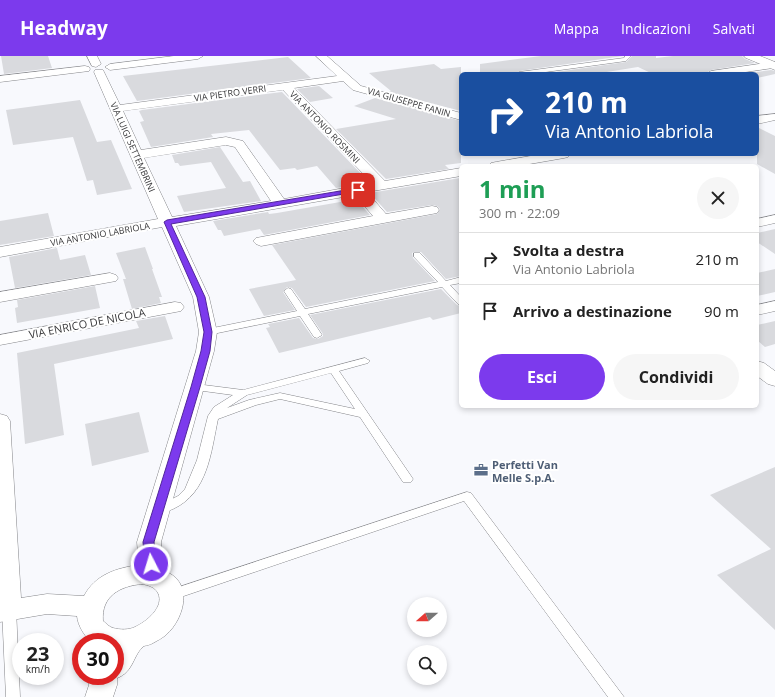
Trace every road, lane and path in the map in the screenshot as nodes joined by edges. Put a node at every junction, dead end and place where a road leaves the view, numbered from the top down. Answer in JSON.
{"nodes":[{"id":1,"x":198,"y":56,"type":"edge"},
{"id":2,"x":321,"y":56,"type":"edge"},
{"id":3,"x":628,"y":56,"type":"edge"},
{"id":4,"x":750,"y":56,"type":"edge"},
{"id":5,"x":99,"y":65,"type":"edge"},
{"id":6,"x":774,"y":65,"type":"edge"},
{"id":7,"x":533,"y":72,"type":"edge"},
{"id":8,"x":724,"y":72,"type":"edge"},
{"id":9,"x":345,"y":78,"type":"junction"},
{"id":10,"x":0,"y":79,"type":"edge"},
{"id":11,"x":286,"y":86,"type":"junction"},
{"id":12,"x":115,"y":109,"type":"junction"},
{"id":13,"x":459,"y":111,"type":"edge"},
{"id":14,"x":448,"y":113,"type":"junction"},
{"id":15,"x":459,"y":116,"type":"edge"},
{"id":16,"x":775,"y":117,"type":"edge"},
{"id":17,"x":759,"y":120,"type":"edge"},
{"id":18,"x":136,"y":155,"type":"junction"},
{"id":19,"x":553,"y":156,"type":"edge"},
{"id":20,"x":507,"y":164,"type":"edge"},
{"id":21,"x":459,"y":172,"type":"edge"},
{"id":22,"x":382,"y":186,"type":"junction"},
{"id":23,"x":358,"y":190,"type":"junction"},
{"id":24,"x":280,"y":203,"type":"junction"},
{"id":25,"x":432,"y":210,"type":"dead end"},
{"id":26,"x":383,"y":219,"type":"junction"},
{"id":27,"x":775,"y":220,"type":"edge"},
{"id":28,"x":167,"y":222,"type":"junction"},
{"id":29,"x":759,"y":223,"type":"edge"},
{"id":30,"x":261,"y":241,"type":"dead end"},
{"id":31,"x":0,"y":252,"type":"edge"},
{"id":32,"x":417,"y":255,"type":"dead end"},
{"id":33,"x":110,"y":278,"type":"dead end"},
{"id":34,"x":459,"y":280,"type":"edge"},
{"id":35,"x":444,"y":283,"type":"junction"},
{"id":36,"x":288,"y":291,"type":"dead end"},
{"id":37,"x":0,"y":298,"type":"edge"},
{"id":38,"x":459,"y":300,"type":"edge"},
{"id":39,"x":775,"y":306,"type":"edge"},
{"id":40,"x":174,"y":307,"type":"dead end"},
{"id":41,"x":759,"y":310,"type":"edge"},
{"id":42,"x":302,"y":313,"type":"junction"},
{"id":43,"x":208,"y":332,"type":"junction"},
{"id":44,"x":318,"y":335,"type":"dead end"},
{"id":45,"x":0,"y":340,"type":"edge"},
{"id":46,"x":365,"y":361,"type":"dead end"},
{"id":47,"x":759,"y":368,"type":"edge"},
{"id":48,"x":333,"y":369,"type":"junction"},
{"id":49,"x":775,"y":380,"type":"edge"},
{"id":50,"x":196,"y":387,"type":"junction"},
{"id":51,"x":243,"y":393,"type":"junction"},
{"id":52,"x":362,"y":414,"type":"junction"},
{"id":53,"x":213,"y":416,"type":"junction"},
{"id":54,"x":0,"y":421,"type":"edge"},
{"id":55,"x":407,"y":479,"type":"dead end"},
{"id":56,"x":157,"y":512,"type":"junction"},
{"id":57,"x":149,"y":542,"type":"junction"},
{"id":58,"x":152,"y":576,"type":"junction"},
{"id":59,"x":122,"y":578,"type":"junction"},
{"id":60,"x":172,"y":594,"type":"junction"},
{"id":61,"x":90,"y":607,"type":"junction"},
{"id":62,"x":5,"y":610,"type":"edge"},
{"id":63,"x":98,"y":633,"type":"edge"},
{"id":64,"x":134,"y":639,"type":"junction"},
{"id":65,"x":124,"y":640,"type":"edge"},
{"id":66,"x":124,"y":654,"type":"edge"},
{"id":67,"x":13,"y":697,"type":"edge"},
{"id":68,"x":617,"y":697,"type":"edge"}],
"edges":[{"from":1,"to":5,"type":"street"},
{"from":2,"to":9,"type":"street","name":"VIA GIUSEPPE FANIN"},
{"from":3,"to":7,"type":"lane"},
{"from":4,"to":6,"type":"street"},
{"from":5,"to":10,"type":"street"},
{"from":5,"to":12,"type":"street","name":"VIA LUIGI SETTEMBRINI"},
{"from":6,"to":8,"type":"street"},
{"from":9,"to":11,"type":"street","name":"VIA PIETRO VERRI"},
{"from":9,"to":14,"type":"street","name":"VIA GIUSEPPE FANIN"},
{"from":11,"to":12,"type":"street","name":"VIA PIETRO VERRI"},
{"from":11,"to":22,"type":"street","name":"VIA ANTONIO ROSMINI"},
{"from":12,"to":18,"type":"street","name":"VIA LUIGI SETTEMBRINI"},
{"from":13,"to":14,"type":"street"},
{"from":14,"to":15,"type":"street","name":"VIA GIUSEPPE FANIN"},
{"from":16,"to":17,"type":"street"},
{"from":18,"to":24,"type":"street"},
{"from":18,"to":28,"type":"street","name":"VIA LUIGI SETTEMBRINI"},
{"from":19,"to":20,"type":"street"},
{"from":21,"to":22,"type":"street","name":"VIA ANTONIO LABRIOLA"},
{"from":22,"to":23,"type":"street","name":"VIA ANTONIO LABRIOLA"},
{"from":23,"to":24,"type":"street","name":"VIA ANTONIO LABRIOLA"},
{"from":23,"to":26,"type":"street"},
{"from":24,"to":28,"type":"street","name":"VIA ANTONIO LABRIOLA"},
{"from":25,"to":26,"type":"street"},
{"from":26,"to":30,"type":"street"},
{"from":27,"to":29,"type":"street"},
{"from":28,"to":31,"type":"street","name":"VIA ANTONIO LABRIOLA"},
{"from":28,"to":43,"type":"street","name":"VIA LUIGI SETTEMBRINI"},
{"from":32,"to":35,"type":"lane"},
{"from":33,"to":37,"type":"street"},
{"from":34,"to":35,"type":"lane"},
{"from":35,"to":38,"type":"lane"},
{"from":35,"to":42,"type":"lane"},
{"from":36,"to":42,"type":"lane"},
{"from":39,"to":41,"type":"street"},
{"from":40,"to":45,"type":"street","name":"VIA ENRICO DE NICOLA"},
{"from":42,"to":43,"type":"lane"},
{"from":42,"to":44,"type":"lane"},
{"from":43,"to":50,"type":"street"},
{"from":46,"to":48,"type":"lane"},
{"from":47,"to":49,"type":"street"},
{"from":48,"to":51,"type":"lane"},
{"from":48,"to":52,"type":"lane"},
{"from":50,"to":51,"type":"lane"},
{"from":50,"to":56,"type":"street"},
{"from":51,"to":53,"type":"lane"},
{"from":52,"to":53,"type":"lane"},
{"from":52,"to":55,"type":"lane"},
{"from":53,"to":56,"type":"lane"},
{"from":54,"to":62,"type":"street"},
{"from":56,"to":57,"type":"street"},
{"from":57,"to":58,"type":"street"},
{"from":57,"to":59,"type":"street"},
{"from":58,"to":59,"type":"street"},
{"from":58,"to":60,"type":"street"},
{"from":59,"to":61,"type":"street"},
{"from":60,"to":64,"type":"street"},
{"from":60,"to":68,"type":"lane"},
{"from":61,"to":62,"type":"street"},
{"from":61,"to":63,"type":"street"},
{"from":62,"to":67,"type":"lane"},
{"from":64,"to":65,"type":"street"},
{"from":64,"to":66,"type":"street"}]}
